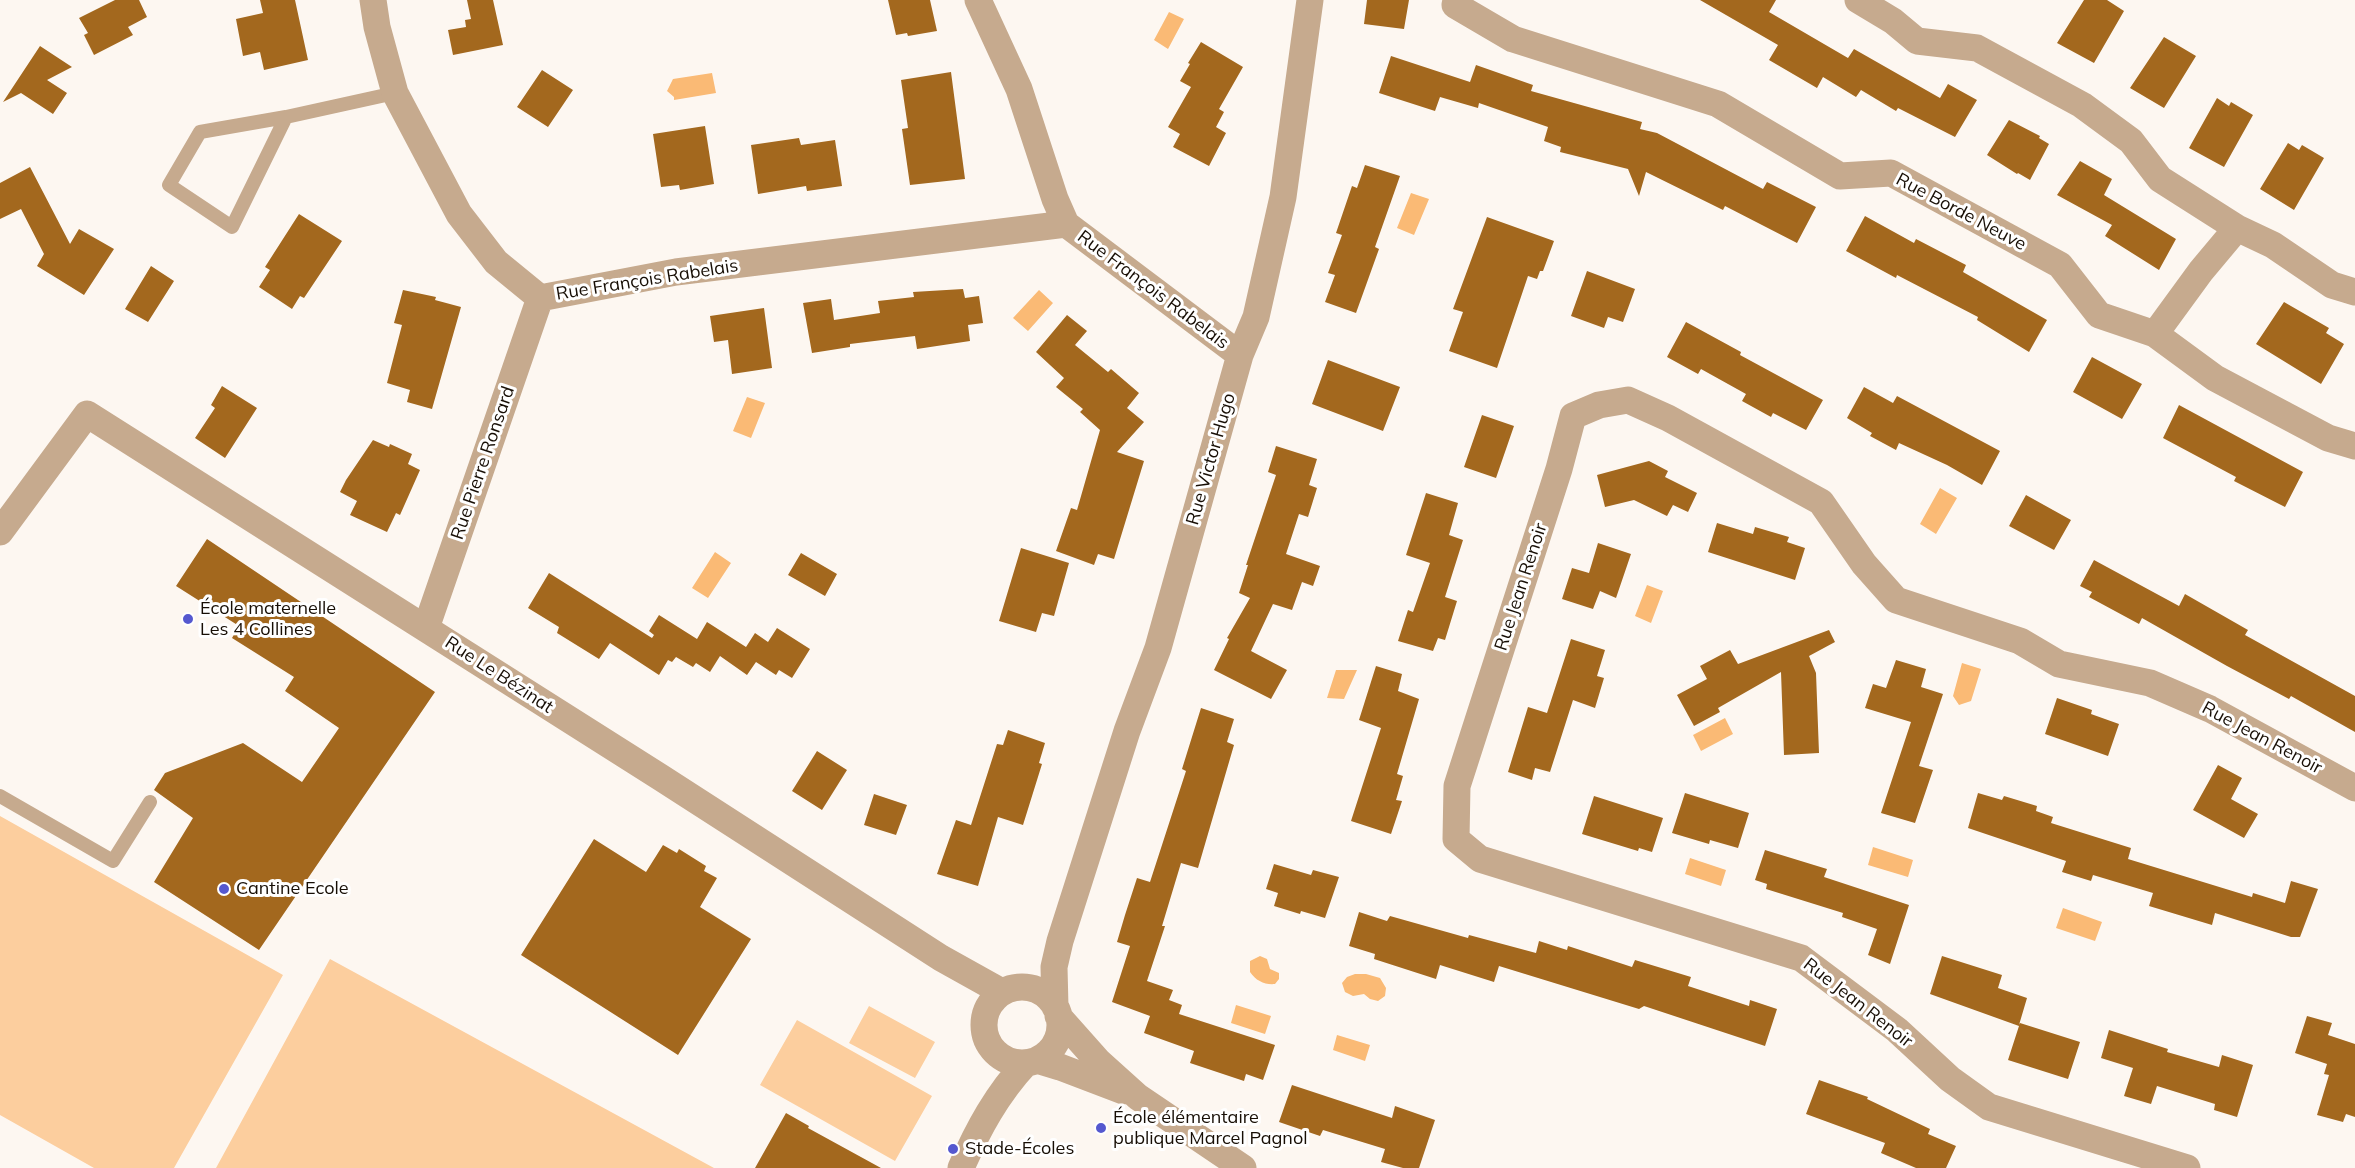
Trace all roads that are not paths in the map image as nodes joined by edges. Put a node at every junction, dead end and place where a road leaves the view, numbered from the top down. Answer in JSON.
{"nodes":[{"id":1,"x":373,"y":0,"type":"edge"},
{"id":2,"x":978,"y":0,"type":"edge"},
{"id":3,"x":1310,"y":0,"type":"edge"},
{"id":4,"x":1456,"y":0,"type":"edge"},
{"id":5,"x":1858,"y":0,"type":"edge"},
{"id":6,"x":395,"y":93,"type":"junction"},
{"id":7,"x":286,"y":117,"type":"junction"},
{"id":8,"x":1066,"y":224,"type":"junction"},
{"id":9,"x":2236,"y":228,"type":"junction"},
{"id":10,"x":2355,"y":292,"type":"edge"},
{"id":11,"x":540,"y":298,"type":"junction"},
{"id":12,"x":2154,"y":334,"type":"junction"},
{"id":13,"x":1240,"y":355,"type":"junction"},
{"id":14,"x":2355,"y":446,"type":"edge"},
{"id":15,"x":0,"y":532,"type":"edge"},
{"id":16,"x":426,"y":628,"type":"junction"},
{"id":17,"x":2355,"y":788,"type":"edge"},
{"id":18,"x":0,"y":796,"type":"edge"},
{"id":19,"x":150,"y":802,"type":"dead end"},
{"id":20,"x":1070,"y":907,"type":"junction"},
{"id":21,"x":911,"y":937,"type":"junction"},
{"id":22,"x":1007,"y":990,"type":"junction"},
{"id":23,"x":1057,"y":1011,"type":"junction"},
{"id":24,"x":985,"y":1034,"type":"junction"},
{"id":25,"x":1031,"y":1062,"type":"junction"},
{"id":26,"x":1138,"y":1097,"type":"junction"},
{"id":27,"x":982,"y":1122,"type":"junction"},
{"id":28,"x":961,"y":1168,"type":"edge"},
{"id":29,"x":1243,"y":1168,"type":"edge"},
{"id":30,"x":2187,"y":1168,"type":"edge"}],
"edges":[{"from":1,"to":6,"type":"street","name":"Rue François Rabelais"},
{"from":2,"to":8,"type":"street","name":"Rue François Rabelais"},
{"from":3,"to":13,"type":"street","name":"Rue Victor Hugo"},
{"from":4,"to":12,"type":"street","name":"Rue Borde Neuve"},
{"from":5,"to":9,"type":"street"},
{"from":6,"to":7,"type":"lane"},
{"from":6,"to":11,"type":"street","name":"Rue François Rabelais"},
{"from":7,"to":7,"type":"lane"},
{"from":8,"to":11,"type":"street","name":"Rue François Rabelais"},
{"from":8,"to":13,"type":"street","name":"Rue François Rabelais"},
{"from":9,"to":10,"type":"street"},
{"from":9,"to":12,"type":"street"},
{"from":11,"to":16,"type":"street","name":"Rue Pierre Ronsard"},
{"from":12,"to":14,"type":"street","name":"Rue Borde Neuve"},
{"from":13,"to":20,"type":"street","name":"Rue Victor Hugo"},
{"from":15,"to":16,"type":"street","name":"Rue Le Bézinat"},
{"from":16,"to":21,"type":"street","name":"Rue Le Bézinat"},
{"from":17,"to":30,"type":"street","name":"Rue Jean Renoir"},
{"from":18,"to":19,"type":"lane"},
{"from":20,"to":22,"type":"street","name":"Rue Victor Hugo"},
{"from":20,"to":23,"type":"street","name":"Rue Victor Hugo"},
{"from":21,"to":22,"type":"street","name":"Rue Le Bézinat"},
{"from":21,"to":24,"type":"street","name":"Rue Le Bézinat"},
{"from":22,"to":23,"type":"street"},
{"from":22,"to":24,"type":"street"},
{"from":23,"to":25,"type":"street"},
{"from":23,"to":26,"type":"street"},
{"from":24,"to":25,"type":"street"},
{"from":24,"to":27,"type":"street"},
{"from":25,"to":26,"type":"street"},
{"from":25,"to":27,"type":"street"},
{"from":26,"to":29,"type":"street"},
{"from":27,"to":28,"type":"street"}]}
